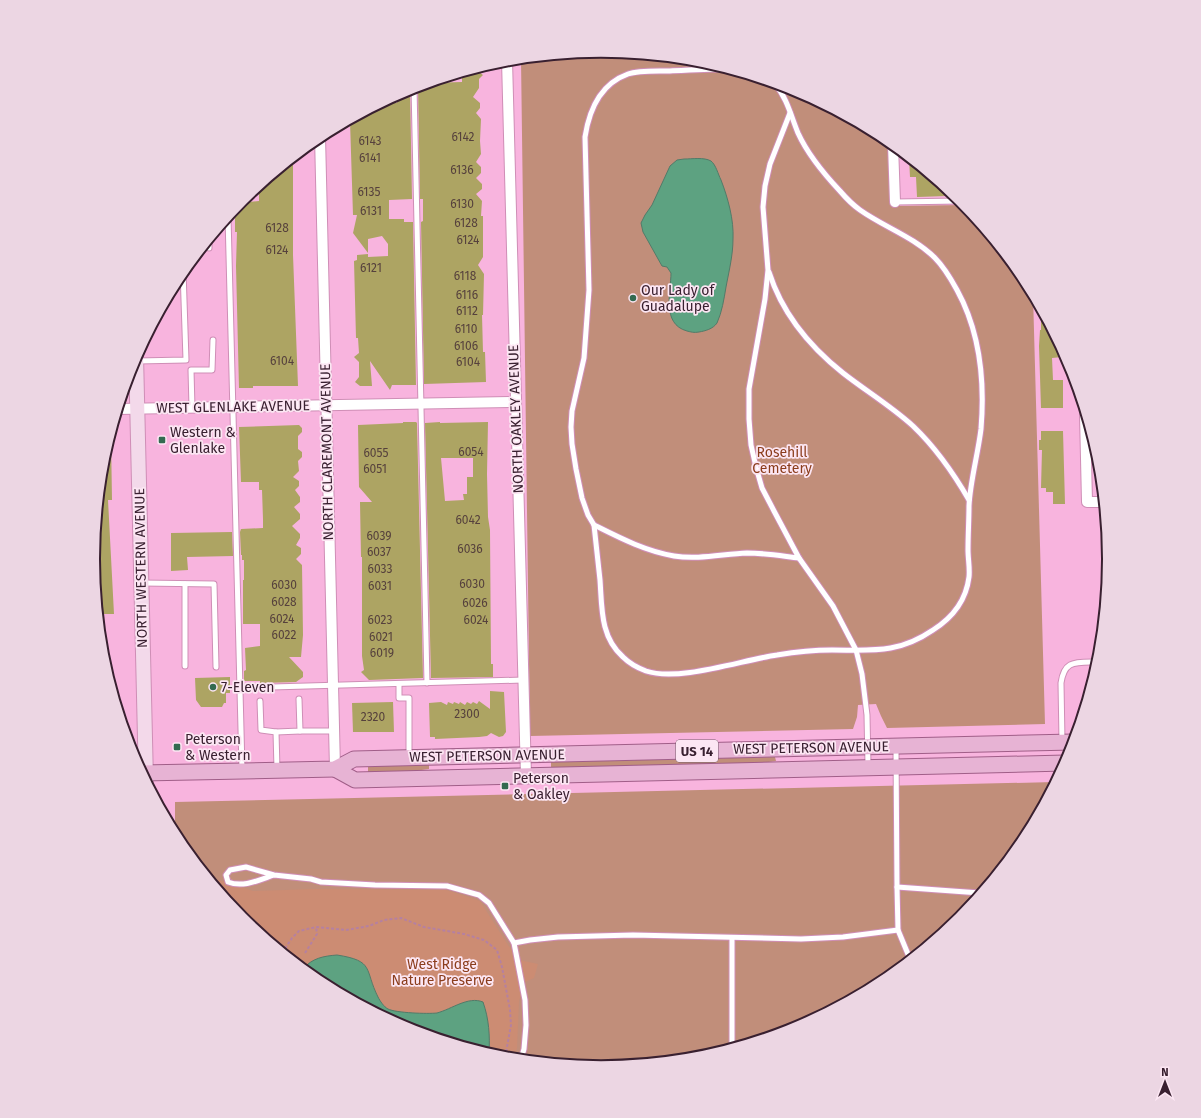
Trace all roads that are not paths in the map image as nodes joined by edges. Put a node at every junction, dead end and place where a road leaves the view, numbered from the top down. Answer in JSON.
{"nodes":[{"id":1,"x":507,"y":67,"type":"edge"},
{"id":2,"x":705,"y":70,"type":"edge"},
{"id":3,"x":781,"y":92,"type":"edge"},
{"id":4,"x":414,"y":94,"type":"edge"},
{"id":5,"x":790,"y":113,"type":"junction"},
{"id":6,"x":320,"y":143,"type":"edge"},
{"id":7,"x":893,"y":153,"type":"edge"},
{"id":8,"x":951,"y":201,"type":"edge"},
{"id":9,"x":895,"y":202,"type":"joint"},
{"id":10,"x":228,"y":224,"type":"edge"},
{"id":11,"x":768,"y":270,"type":"junction"},
{"id":12,"x":183,"y":282,"type":"edge"},
{"id":13,"x":213,"y":340,"type":"dead end"},
{"id":14,"x":142,"y":358,"type":"edge"},
{"id":15,"x":186,"y":360,"type":"junction"},
{"id":16,"x":191,"y":370,"type":"junction"},
{"id":17,"x":137,"y":371,"type":"edge"},
{"id":18,"x":516,"y":402,"type":"junction"},
{"id":19,"x":422,"y":404,"type":"junction"},
{"id":20,"x":326,"y":405,"type":"junction"},
{"id":21,"x":233,"y":407,"type":"junction"},
{"id":22,"x":192,"y":408,"type":"junction"},
{"id":23,"x":138,"y":409,"type":"junction"},
{"id":24,"x":123,"y":410,"type":"edge"},
{"id":25,"x":1085,"y":435,"type":"edge"},
{"id":26,"x":969,"y":500,"type":"junction"},
{"id":27,"x":1098,"y":502,"type":"edge"},
{"id":28,"x":594,"y":525,"type":"junction"},
{"id":29,"x":799,"y":558,"type":"junction"},
{"id":30,"x":141,"y":583,"type":"junction"},
{"id":31,"x":185,"y":584,"type":"junction"},
{"id":32,"x":856,"y":650,"type":"junction"},
{"id":33,"x":1091,"y":662,"type":"dead end"},
{"id":34,"x":185,"y":666,"type":"dead end"},
{"id":35,"x":216,"y":667,"type":"dead end"},
{"id":36,"x":523,"y":680,"type":"junction"},
{"id":37,"x":427,"y":683,"type":"junction"},
{"id":38,"x":399,"y":684,"type":"junction"},
{"id":39,"x":333,"y":685,"type":"junction"},
{"id":40,"x":240,"y":688,"type":"junction"},
{"id":41,"x":299,"y":699,"type":"dead end"},
{"id":42,"x":260,"y":701,"type":"dead end"},
{"id":43,"x":300,"y":731,"type":"junction"},
{"id":44,"x":334,"y":731,"type":"junction"},
{"id":45,"x":276,"y":732,"type":"junction"},
{"id":46,"x":1068,"y":739,"type":"edge"},
{"id":47,"x":1066,"y":742,"type":"edge"},
{"id":48,"x":868,"y":746,"type":"junction"},
{"id":49,"x":896,"y":746,"type":"junction"},
{"id":50,"x":525,"y":755,"type":"junction"},
{"id":51,"x":409,"y":758,"type":"junction"},
{"id":52,"x":1058,"y":763,"type":"edge"},
{"id":53,"x":144,"y":764,"type":"edge"},
{"id":54,"x":896,"y":766,"type":"junction"},
{"id":55,"x":868,"y":767,"type":"junction"},
{"id":56,"x":335,"y":769,"type":"junction"},
{"id":57,"x":277,"y":770,"type":"junction"},
{"id":58,"x":242,"y":771,"type":"junction"},
{"id":59,"x":149,"y":776,"type":"edge"},
{"id":60,"x":526,"y":777,"type":"junction"},
{"id":61,"x":274,"y":875,"type":"junction"},
{"id":62,"x":897,"y":887,"type":"junction"},
{"id":63,"x":974,"y":893,"type":"edge"},
{"id":64,"x":898,"y":930,"type":"junction"},
{"id":65,"x":732,"y":938,"type":"junction"},
{"id":66,"x":514,"y":944,"type":"junction"},
{"id":67,"x":908,"y":954,"type":"edge"},
{"id":68,"x":732,"y":1042,"type":"edge"},
{"id":69,"x":523,"y":1054,"type":"edge"}],
"edges":[{"from":1,"to":18,"type":"street","name":"NORTH OAKLEY AVENUE"},
{"from":2,"to":28,"type":"lane"},
{"from":3,"to":5,"type":"lane"},
{"from":4,"to":19,"type":"lane"},
{"from":5,"to":11,"type":"lane"},
{"from":5,"to":26,"type":"lane"},
{"from":6,"to":20,"type":"street","name":"NORTH CLAREMONT AVENUE"},
{"from":7,"to":9,"type":"street"},
{"from":8,"to":9,"type":"lane"},
{"from":10,"to":21,"type":"lane"},
{"from":11,"to":26,"type":"lane"},
{"from":11,"to":29,"type":"lane"},
{"from":12,"to":15,"type":"lane"},
{"from":13,"to":16,"type":"lane"},
{"from":14,"to":15,"type":"lane"},
{"from":15,"to":16,"type":"lane"},
{"from":16,"to":22,"type":"lane"},
{"from":17,"to":23,"type":"main road","name":"NORTH WESTERN AVENUE"},
{"from":18,"to":19,"type":"street","name":"WEST GLENLAKE AVENUE"},
{"from":18,"to":36,"type":"street","name":"NORTH OAKLEY AVENUE"},
{"from":19,"to":20,"type":"street","name":"WEST GLENLAKE AVENUE"},
{"from":19,"to":37,"type":"lane"},
{"from":20,"to":21,"type":"street","name":"WEST GLENLAKE AVENUE"},
{"from":20,"to":39,"type":"street","name":"NORTH CLAREMONT AVENUE"},
{"from":21,"to":22,"type":"street","name":"WEST GLENLAKE AVENUE"},
{"from":21,"to":40,"type":"lane"},
{"from":22,"to":23,"type":"street","name":"WEST GLENLAKE AVENUE"},
{"from":23,"to":24,"type":"street","name":"WEST GLENLAKE AVENUE"},
{"from":23,"to":30,"type":"main road","name":"NORTH WESTERN AVENUE"},
{"from":25,"to":27,"type":"street"},
{"from":26,"to":32,"type":"lane"},
{"from":28,"to":29,"type":"lane"},
{"from":28,"to":32,"type":"lane"},
{"from":29,"to":32,"type":"lane"},
{"from":30,"to":31,"type":"lane"},
{"from":30,"to":53,"type":"main road","name":"NORTH WESTERN AVENUE"},
{"from":31,"to":34,"type":"lane"},
{"from":31,"to":35,"type":"lane"},
{"from":32,"to":48,"type":"lane"},
{"from":33,"to":46,"type":"lane"},
{"from":36,"to":37,"type":"lane"},
{"from":36,"to":50,"type":"street","name":"NORTH OAKLEY AVENUE"},
{"from":37,"to":38,"type":"lane"},
{"from":38,"to":39,"type":"lane"},
{"from":38,"to":51,"type":"lane"},
{"from":39,"to":40,"type":"lane"},
{"from":39,"to":44,"type":"street","name":"NORTH CLAREMONT AVENUE"},
{"from":40,"to":58,"type":"lane"},
{"from":41,"to":43,"type":"lane"},
{"from":42,"to":45,"type":"lane"},
{"from":43,"to":44,"type":"lane"},
{"from":43,"to":45,"type":"lane"},
{"from":44,"to":56,"type":"street","name":"NORTH CLAREMONT AVENUE"},
{"from":45,"to":57,"type":"lane"},
{"from":47,"to":49,"type":"main road","name":"WEST PETERSON AVENUE","number":"US 14"},
{"from":48,"to":49,"type":"main road","name":"WEST PETERSON AVENUE","number":"US 14"},
{"from":48,"to":50,"type":"main road","name":"WEST PETERSON AVENUE","number":"US 14"},
{"from":48,"to":55,"type":"lane"},
{"from":49,"to":54,"type":"lane"},
{"from":50,"to":51,"type":"main road","name":"WEST PETERSON AVENUE","number":"US 14"},
{"from":50,"to":60,"type":"street","name":"NORTH OAKLEY AVENUE"},
{"from":51,"to":56,"type":"main road","name":"WEST PETERSON AVENUE","number":"US 14"},
{"from":52,"to":54,"type":"main road","name":"WEST PETERSON AVENUE","number":"US 14"},
{"from":54,"to":55,"type":"main road","name":"WEST PETERSON AVENUE","number":"US 14"},
{"from":54,"to":62,"type":"lane"},
{"from":55,"to":60,"type":"main road","name":"WEST PETERSON AVENUE","number":"US 14"},
{"from":56,"to":57,"type":"main road","name":"WEST PETERSON AVENUE","number":"US 14"},
{"from":56,"to":60,"type":"main road","name":"WEST PETERSON AVENUE","number":"US 14"},
{"from":57,"to":58,"type":"main road","name":"WEST PETERSON AVENUE","number":"US 14"},
{"from":58,"to":59,"type":"main road","name":"WEST PETERSON AVENUE","number":"US 14"},
{"from":61,"to":61,"type":"lane"},
{"from":61,"to":66,"type":"lane"},
{"from":62,"to":63,"type":"lane"},
{"from":62,"to":64,"type":"lane"},
{"from":64,"to":65,"type":"lane"},
{"from":64,"to":67,"type":"lane"},
{"from":65,"to":66,"type":"lane"},
{"from":65,"to":68,"type":"lane"},
{"from":66,"to":69,"type":"lane"}]}
